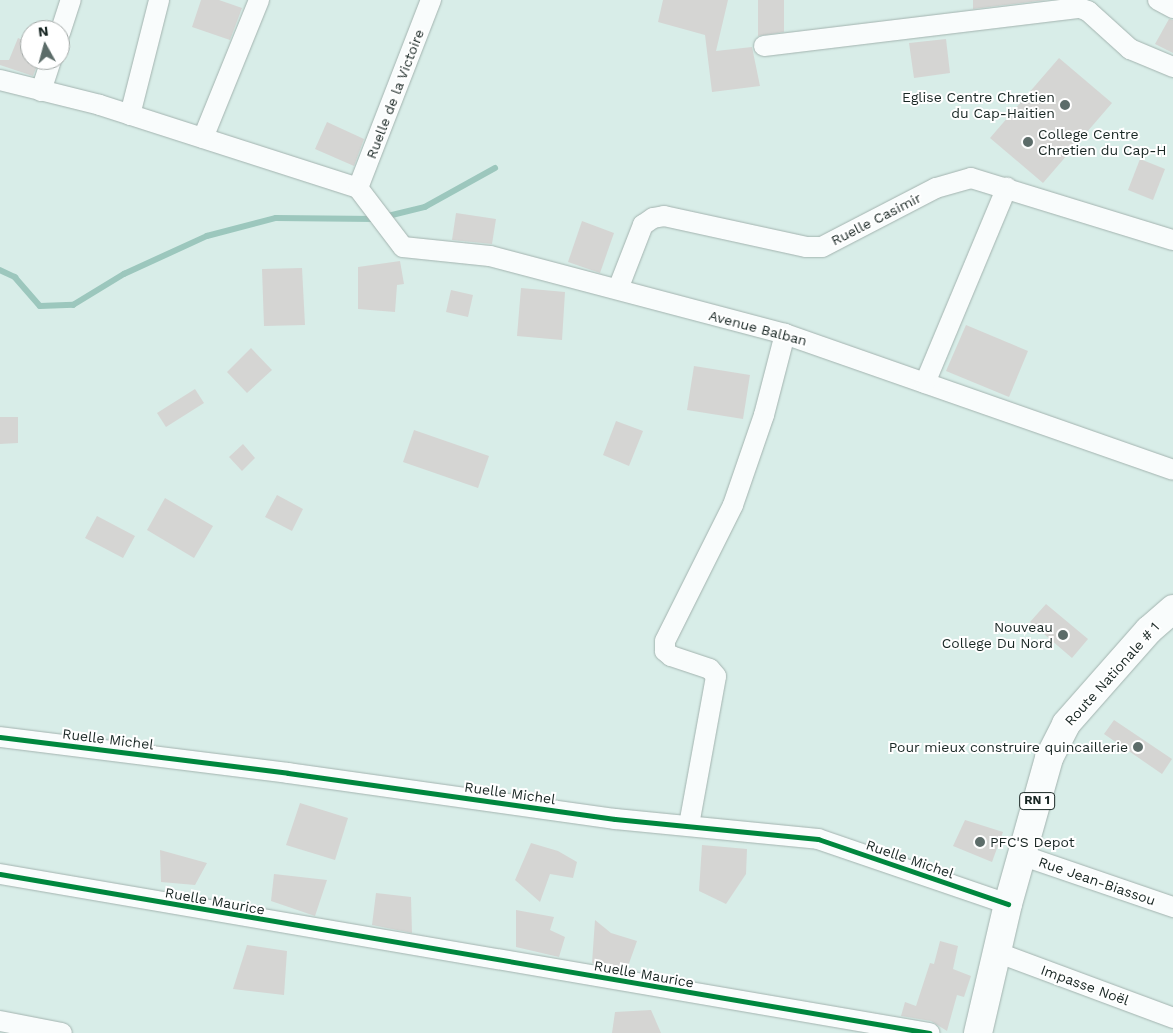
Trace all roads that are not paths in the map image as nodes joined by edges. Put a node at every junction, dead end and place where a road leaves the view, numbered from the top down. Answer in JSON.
{"nodes":[{"id":1,"x":71,"y":0,"type":"edge"},
{"id":2,"x":159,"y":0,"type":"edge"},
{"id":3,"x":259,"y":0,"type":"edge"},
{"id":4,"x":431,"y":0,"type":"edge"},
{"id":5,"x":1158,"y":0,"type":"edge"},
{"id":6,"x":1173,"y":8,"type":"edge"},
{"id":7,"x":64,"y":20,"type":"edge"},
{"id":8,"x":764,"y":46,"type":"dead end"},
{"id":9,"x":1173,"y":67,"type":"edge"},
{"id":10,"x":48,"y":70,"type":"edge"},
{"id":11,"x":0,"y":80,"type":"edge"},
{"id":12,"x":41,"y":91,"type":"junction"},
{"id":13,"x":130,"y":115,"type":"junction"},
{"id":14,"x":203,"y":138,"type":"junction"},
{"id":15,"x":1007,"y":187,"type":"junction"},
{"id":16,"x":358,"y":188,"type":"junction"},
{"id":17,"x":1173,"y":240,"type":"edge"},
{"id":18,"x":618,"y":289,"type":"junction"},
{"id":19,"x":785,"y":334,"type":"junction"},
{"id":20,"x":925,"y":383,"type":"junction"},
{"id":21,"x":1173,"y":470,"type":"edge"},
{"id":22,"x":1173,"y":608,"type":"edge"},
{"id":23,"x":0,"y":737,"type":"edge"},
{"id":24,"x":689,"y":825,"type":"junction"},
{"id":25,"x":1021,"y":855,"type":"junction"},
{"id":26,"x":0,"y":874,"type":"edge"},
{"id":27,"x":1008,"y":904,"type":"junction"},
{"id":28,"x":1173,"y":907,"type":"edge"},
{"id":29,"x":996,"y":952,"type":"junction"},
{"id":30,"x":1173,"y":1018,"type":"edge"},
{"id":31,"x":0,"y":1022,"type":"edge"},
{"id":32,"x":62,"y":1033,"type":"edge"},
{"id":33,"x":930,"y":1033,"type":"edge"},
{"id":34,"x":978,"y":1033,"type":"edge"}],
"edges":[{"from":1,"to":7,"type":"street"},
{"from":2,"to":13,"type":"street"},
{"from":3,"to":14,"type":"street"},
{"from":4,"to":16,"type":"street","name":"Ruelle de la Victoire"},
{"from":5,"to":6,"type":"street"},
{"from":8,"to":9,"type":"street"},
{"from":10,"to":12,"type":"street"},
{"from":11,"to":12,"type":"street"},
{"from":12,"to":13,"type":"street"},
{"from":13,"to":14,"type":"street"},
{"from":14,"to":16,"type":"street"},
{"from":15,"to":17,"type":"street","name":"Ruelle Casimir"},
{"from":15,"to":18,"type":"street","name":"Ruelle Casimir"},
{"from":15,"to":20,"type":"street"},
{"from":16,"to":18,"type":"street","name":"Avenue Balban"},
{"from":18,"to":19,"type":"street","name":"Avenue Balban"},
{"from":19,"to":20,"type":"street","name":"Avenue Balban"},
{"from":19,"to":24,"type":"street"},
{"from":20,"to":21,"type":"street","name":"Avenue Balban"},
{"from":22,"to":25,"type":"main road","name":"Route Nationale # 1","number":"RN 1"},
{"from":23,"to":24,"type":"street","name":"Ruelle Michel"},
{"from":24,"to":27,"type":"street","name":"Ruelle Michel"},
{"from":25,"to":27,"type":"main road","name":"Route Nationale # 1","number":"RN 1"},
{"from":25,"to":28,"type":"street","name":"Rue Jean-Biassou"},
{"from":26,"to":33,"type":"street","name":"Ruelle Maurice"},
{"from":27,"to":29,"type":"main road","name":"Route Nationale # 1","number":"RN 1"},
{"from":29,"to":30,"type":"street","name":"Impasse Noël"},
{"from":29,"to":34,"type":"main road","name":"Route Nationale # 1","number":"RN 1"},
{"from":31,"to":32,"type":"street"}]}
